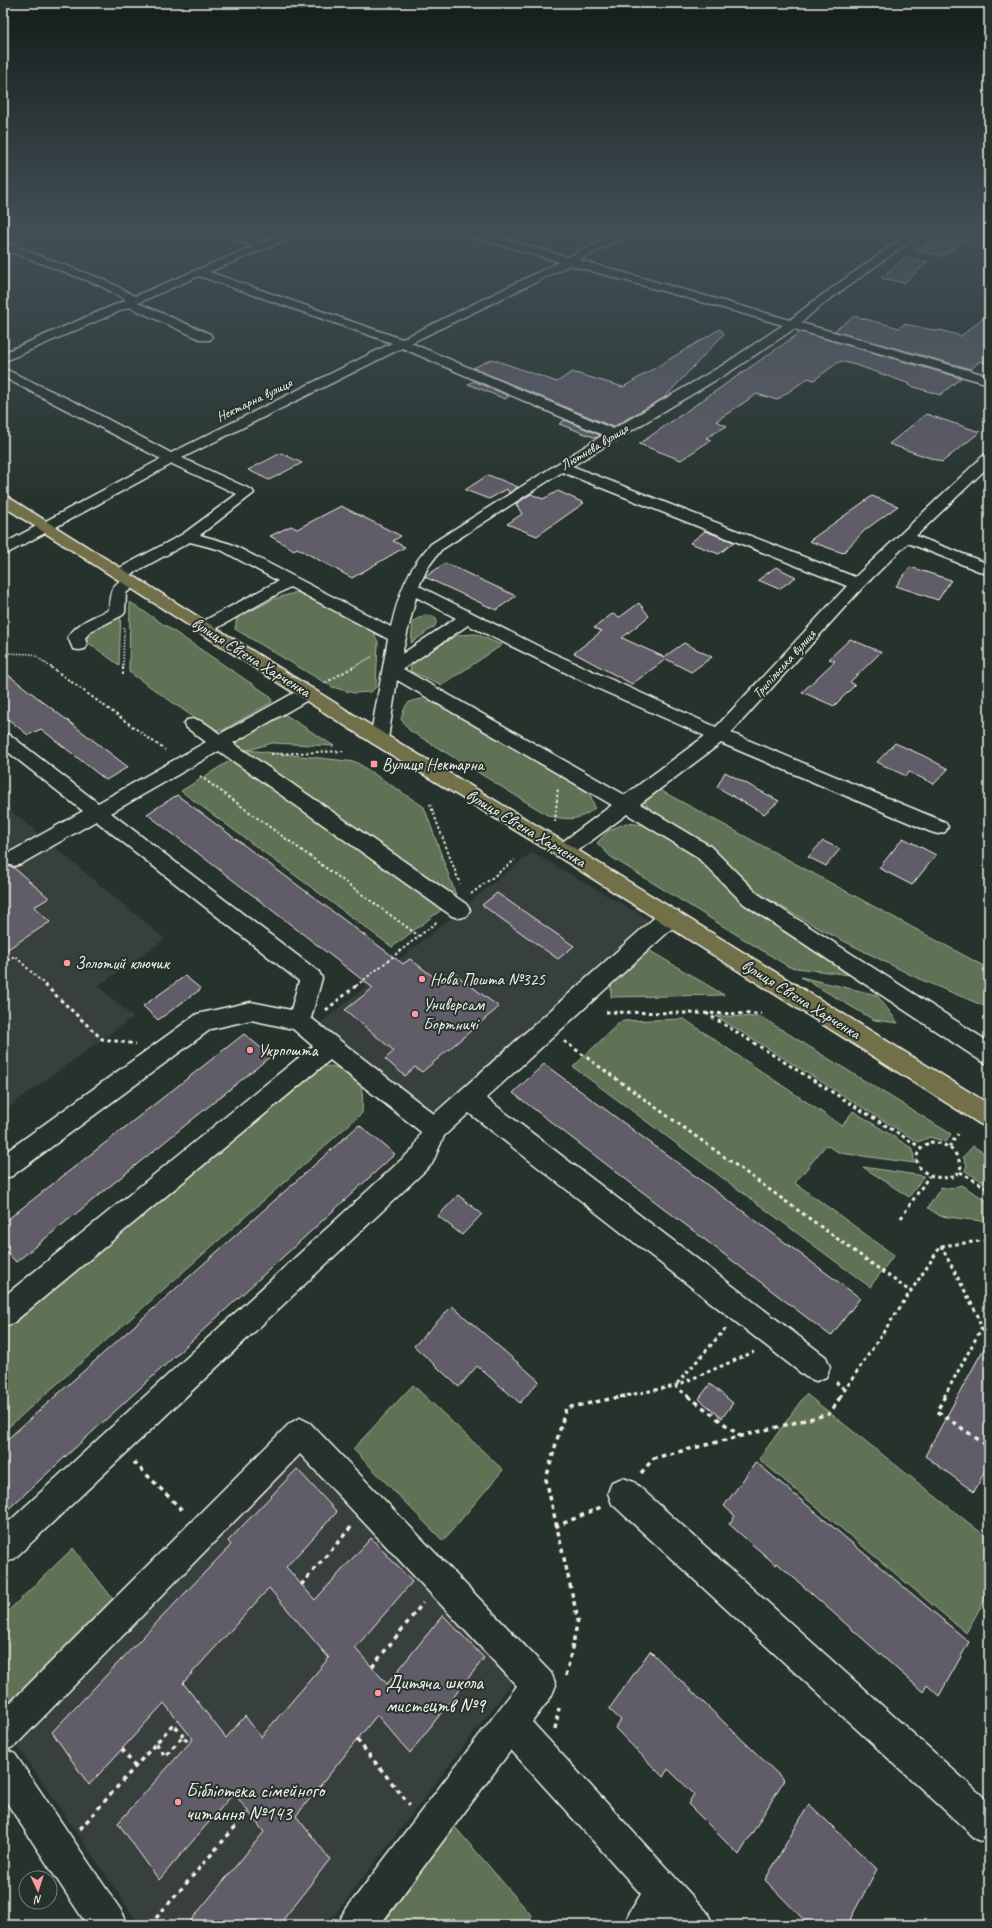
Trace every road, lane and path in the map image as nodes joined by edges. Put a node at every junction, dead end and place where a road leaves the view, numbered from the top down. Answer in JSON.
{"nodes":[{"id":1,"x":87,"y":321,"type":"edge"},
{"id":2,"x":173,"y":321,"type":"edge"},
{"id":3,"x":342,"y":321,"type":"edge"},
{"id":4,"x":450,"y":321,"type":"edge"},
{"id":5,"x":782,"y":321,"type":"edge"},
{"id":6,"x":797,"y":321,"type":"edge"},
{"id":7,"x":793,"y":324,"type":"junction"},
{"id":8,"x":206,"y":337,"type":"dead end"},
{"id":9,"x":404,"y":344,"type":"junction"},
{"id":10,"x":3,"y":358,"type":"edge"},
{"id":11,"x":3,"y":372,"type":"edge"},
{"id":12,"x":989,"y":380,"type":"edge"},
{"id":13,"x":615,"y":435,"type":"junction"},
{"id":14,"x":170,"y":458,"type":"junction"},
{"id":15,"x":989,"y":458,"type":"edge"},
{"id":16,"x":561,"y":467,"type":"junction"},
{"id":17,"x":3,"y":500,"type":"edge"},
{"id":18,"x":45,"y":526,"type":"junction"},
{"id":19,"x":188,"y":537,"type":"junction"},
{"id":20,"x":906,"y":537,"type":"junction"},
{"id":21,"x":3,"y":550,"type":"edge"},
{"id":22,"x":989,"y":570,"type":"edge"},
{"id":23,"x":126,"y":578,"type":"junction"},
{"id":24,"x":290,"y":581,"type":"junction"},
{"id":25,"x":857,"y":584,"type":"junction"},
{"id":26,"x":411,"y":588,"type":"junction"},
{"id":27,"x":466,"y":619,"type":"junction"},
{"id":28,"x":124,"y":628,"type":"dead end"},
{"id":29,"x":204,"y":628,"type":"junction"},
{"id":30,"x":396,"y":640,"type":"junction"},
{"id":31,"x":79,"y":645,"type":"dead end"},
{"id":32,"x":3,"y":653,"type":"edge"},
{"id":33,"x":391,"y":669,"type":"junction"},
{"id":34,"x":123,"y":675,"type":"dead end"},
{"id":35,"x":307,"y":693,"type":"junction"},
{"id":36,"x":193,"y":724,"type":"dead end"},
{"id":37,"x":720,"y":734,"type":"junction"},
{"id":38,"x":3,"y":739,"type":"edge"},
{"id":39,"x":379,"y":739,"type":"junction"},
{"id":40,"x":220,"y":743,"type":"junction"},
{"id":41,"x":346,"y":751,"type":"dead end"},
{"id":42,"x":237,"y":756,"type":"junction"},
{"id":43,"x":184,"y":764,"type":"junction"},
{"id":44,"x":560,"y":765,"type":"junction"},
{"id":45,"x":430,"y":804,"type":"dead end"},
{"id":46,"x":627,"y":804,"type":"junction"},
{"id":47,"x":98,"y":812,"type":"junction"},
{"id":48,"x":938,"y":827,"type":"dead end"},
{"id":49,"x":554,"y":829,"type":"dead end"},
{"id":50,"x":564,"y":851,"type":"junction"},
{"id":51,"x":14,"y":859,"type":"dead end"},
{"id":52,"x":515,"y":860,"type":"dead end"},
{"id":53,"x":460,"y":905,"type":"junction"},
{"id":54,"x":670,"y":917,"type":"junction"},
{"id":55,"x":420,"y":936,"type":"junction"},
{"id":56,"x":3,"y":964,"type":"edge"},
{"id":57,"x":606,"y":1012,"type":"dead end"},
{"id":58,"x":706,"y":1014,"type":"junction"},
{"id":59,"x":761,"y":1014,"type":"dead end"},
{"id":60,"x":302,"y":1024,"type":"junction"},
{"id":61,"x":546,"y":1028,"type":"junction"},
{"id":62,"x":330,"y":1046,"type":"junction"},
{"id":63,"x":168,"y":1048,"type":"junction"},
{"id":64,"x":989,"y":1054,"type":"edge"},
{"id":65,"x":469,"y":1099,"type":"junction"},
{"id":66,"x":989,"y":1117,"type":"edge"},
{"id":67,"x":434,"y":1129,"type":"junction"},
{"id":68,"x":958,"y":1134,"type":"dead end"},
{"id":69,"x":920,"y":1147,"type":"junction"},
{"id":70,"x":949,"y":1147,"type":"junction"},
{"id":71,"x":3,"y":1168,"type":"edge"},
{"id":72,"x":960,"y":1172,"type":"junction"},
{"id":73,"x":929,"y":1176,"type":"junction"},
{"id":74,"x":989,"y":1189,"type":"edge"},
{"id":75,"x":901,"y":1218,"type":"dead end"},
{"id":76,"x":989,"y":1240,"type":"edge"},
{"id":77,"x":941,"y":1246,"type":"junction"},
{"id":78,"x":927,"y":1268,"type":"dead end"},
{"id":79,"x":911,"y":1292,"type":"dead end"},
{"id":80,"x":742,"y":1310,"type":"junction"},
{"id":81,"x":4,"y":1311,"type":"edge"},
{"id":82,"x":981,"y":1329,"type":"junction"},
{"id":83,"x":989,"y":1334,"type":"edge"},
{"id":84,"x":782,"y":1341,"type":"junction"},
{"id":85,"x":816,"y":1367,"type":"dead end"},
{"id":86,"x":675,"y":1386,"type":"junction"},
{"id":87,"x":740,"y":1436,"type":"dead end"},
{"id":88,"x":115,"y":1443,"type":"junction"},
{"id":89,"x":989,"y":1447,"type":"edge"},
{"id":90,"x":615,"y":1499,"type":"joint"},
{"id":91,"x":370,"y":1506,"type":"junction"},
{"id":92,"x":555,"y":1527,"type":"junction"},
{"id":93,"x":204,"y":1531,"type":"junction"},
{"id":94,"x":3,"y":1548,"type":"edge"},
{"id":95,"x":440,"y":1581,"type":"junction"},
{"id":96,"x":301,"y":1585,"type":"dead end"},
{"id":97,"x":372,"y":1668,"type":"dead end"},
{"id":98,"x":565,"y":1681,"type":"dead end"},
{"id":99,"x":560,"y":1704,"type":"dead end"},
{"id":100,"x":509,"y":1723,"type":"junction"},
{"id":101,"x":3,"y":1734,"type":"edge"},
{"id":102,"x":183,"y":1736,"type":"junction"},
{"id":103,"x":357,"y":1740,"type":"dead end"},
{"id":104,"x":156,"y":1743,"type":"junction"},
{"id":105,"x":189,"y":1743,"type":"dead end"},
{"id":106,"x":122,"y":1749,"type":"dead end"},
{"id":107,"x":547,"y":1764,"type":"junction"},
{"id":108,"x":3,"y":1766,"type":"edge"},
{"id":109,"x":135,"y":1767,"type":"junction"},
{"id":110,"x":249,"y":1811,"type":"dead end"},
{"id":111,"x":989,"y":1826,"type":"edge"},
{"id":112,"x":430,"y":1828,"type":"junction"},
{"id":113,"x":60,"y":1852,"type":"junction"},
{"id":114,"x":664,"y":1892,"type":"junction"},
{"id":115,"x":109,"y":1925,"type":"edge"},
{"id":116,"x":150,"y":1925,"type":"edge"},
{"id":117,"x":357,"y":1925,"type":"edge"},
{"id":118,"x":643,"y":1925,"type":"edge"},
{"id":119,"x":694,"y":1925,"type":"edge"}],
"edges":[{"from":1,"to":10,"type":"street"},
{"from":2,"to":8,"type":"street"},
{"from":3,"to":9,"type":"street"},
{"from":4,"to":9,"type":"street","name":"Нектарна вулиця"},
{"from":5,"to":7,"type":"street"},
{"from":6,"to":7,"type":"street","name":"Лютнева вулиця"},
{"from":7,"to":12,"type":"street"},
{"from":7,"to":13,"type":"street","name":"Лютнева вулиця"},
{"from":9,"to":13,"type":"street"},
{"from":9,"to":14,"type":"street","name":"Нектарна вулиця"},
{"from":11,"to":14,"type":"street"},
{"from":13,"to":16,"type":"street","name":"Лютнева вулиця"},
{"from":14,"to":18,"type":"street","name":"Нектарна вулиця"},
{"from":14,"to":19,"type":"street"},
{"from":15,"to":20,"type":"street","name":"Трипільська вулиця"},
{"from":16,"to":25,"type":"street"},
{"from":16,"to":26,"type":"street","name":"Лютнева вулиця"},
{"from":17,"to":18,"type":"main road","name":"вулиця Євгена Харченка"},
{"from":18,"to":21,"type":"street","name":"Нектарна вулиця"},
{"from":18,"to":23,"type":"main road","name":"вулиця Євгена Харченка"},
{"from":19,"to":23,"type":"street"},
{"from":19,"to":24,"type":"street"},
{"from":20,"to":22,"type":"street"},
{"from":20,"to":25,"type":"street","name":"Трипільська вулиця"},
{"from":23,"to":29,"type":"main road","name":"вулиця Євгена Харченка"},
{"from":23,"to":31,"type":"street"},
{"from":24,"to":29,"type":"street"},
{"from":24,"to":30,"type":"street"},
{"from":25,"to":37,"type":"street","name":"Трипільська вулиця"},
{"from":26,"to":27,"type":"street"},
{"from":26,"to":30,"type":"street","name":"Лютнева вулиця"},
{"from":27,"to":33,"type":"street"},
{"from":27,"to":37,"type":"street"},
{"from":28,"to":34,"type":"path"},
{"from":29,"to":35,"type":"main road","name":"вулиця Євгена Харченка"},
{"from":30,"to":33,"type":"street","name":"Лютнева вулиця"},
{"from":30,"to":35,"type":"path"},
{"from":32,"to":43,"type":"path"},
{"from":33,"to":39,"type":"street","name":"Лютнева вулиця"},
{"from":33,"to":44,"type":"street"},
{"from":35,"to":39,"type":"main road","name":"вулиця Євгена Харченка"},
{"from":35,"to":40,"type":"street"},
{"from":36,"to":40,"type":"street"},
{"from":37,"to":46,"type":"street","name":"Трипільська вулиця"},
{"from":37,"to":48,"type":"street"},
{"from":38,"to":47,"type":"street"},
{"from":39,"to":50,"type":"main road","name":"вулиця Євгена Харченка"},
{"from":40,"to":42,"type":"street"},
{"from":40,"to":43,"type":"street"},
{"from":41,"to":42,"type":"path"},
{"from":42,"to":53,"type":"street"},
{"from":43,"to":47,"type":"street"},
{"from":43,"to":55,"type":"path"},
{"from":44,"to":46,"type":"street"},
{"from":44,"to":49,"type":"path"},
{"from":45,"to":53,"type":"path"},
{"from":46,"to":50,"type":"street","name":"Трипільська вулиця"},
{"from":46,"to":64,"type":"street"},
{"from":47,"to":51,"type":"street"},
{"from":47,"to":60,"type":"street"},
{"from":50,"to":54,"type":"main road","name":"вулиця Євгена Харченка"},
{"from":52,"to":53,"type":"path"},
{"from":53,"to":55,"type":"path"},
{"from":54,"to":61,"type":"street"},
{"from":54,"to":66,"type":"main road","name":"вулиця Євгена Харченка"},
{"from":55,"to":60,"type":"path"},
{"from":56,"to":63,"type":"path"},
{"from":57,"to":58,"type":"path"},
{"from":58,"to":59,"type":"path"},
{"from":58,"to":69,"type":"path"},
{"from":60,"to":62,"type":"street"},
{"from":60,"to":63,"type":"street"},
{"from":61,"to":65,"type":"street"},
{"from":61,"to":79,"type":"path"},
{"from":62,"to":67,"type":"street"},
{"from":62,"to":81,"type":"street"},
{"from":63,"to":71,"type":"street"},
{"from":65,"to":67,"type":"street"},
{"from":65,"to":80,"type":"street"},
{"from":67,"to":88,"type":"street"},
{"from":68,"to":70,"type":"path"},
{"from":69,"to":70,"type":"path"},
{"from":69,"to":73,"type":"path"},
{"from":70,"to":72,"type":"path"},
{"from":72,"to":73,"type":"path"},
{"from":72,"to":74,"type":"path"},
{"from":73,"to":75,"type":"path"},
{"from":76,"to":77,"type":"path"},
{"from":77,"to":78,"type":"path"},
{"from":77,"to":82,"type":"path"},
{"from":80,"to":84,"type":"street"},
{"from":80,"to":86,"type":"path"},
{"from":82,"to":83,"type":"path"},
{"from":82,"to":89,"type":"path"},
{"from":84,"to":85,"type":"street"},
{"from":84,"to":86,"type":"path"},
{"from":86,"to":87,"type":"path"},
{"from":86,"to":92,"type":"path"},
{"from":88,"to":93,"type":"path"},
{"from":88,"to":94,"type":"street"},
{"from":90,"to":92,"type":"path"},
{"from":90,"to":111,"type":"street"},
{"from":91,"to":93,"type":"street"},
{"from":91,"to":95,"type":"street"},
{"from":91,"to":96,"type":"path"},
{"from":92,"to":98,"type":"path"},
{"from":93,"to":101,"type":"street"},
{"from":95,"to":97,"type":"path"},
{"from":95,"to":100,"type":"street"},
{"from":99,"to":107,"type":"path"},
{"from":100,"to":107,"type":"street"},
{"from":100,"to":112,"type":"street"},
{"from":102,"to":104,"type":"path"},
{"from":102,"to":104,"type":"path"},
{"from":102,"to":105,"type":"path"},
{"from":103,"to":112,"type":"path"},
{"from":104,"to":109,"type":"path"},
{"from":106,"to":109,"type":"path"},
{"from":107,"to":114,"type":"street"},
{"from":108,"to":113,"type":"street"},
{"from":109,"to":113,"type":"path"},
{"from":110,"to":116,"type":"path"},
{"from":112,"to":117,"type":"street"},
{"from":113,"to":115,"type":"street"},
{"from":114,"to":118,"type":"street"},
{"from":114,"to":119,"type":"street"}]}
